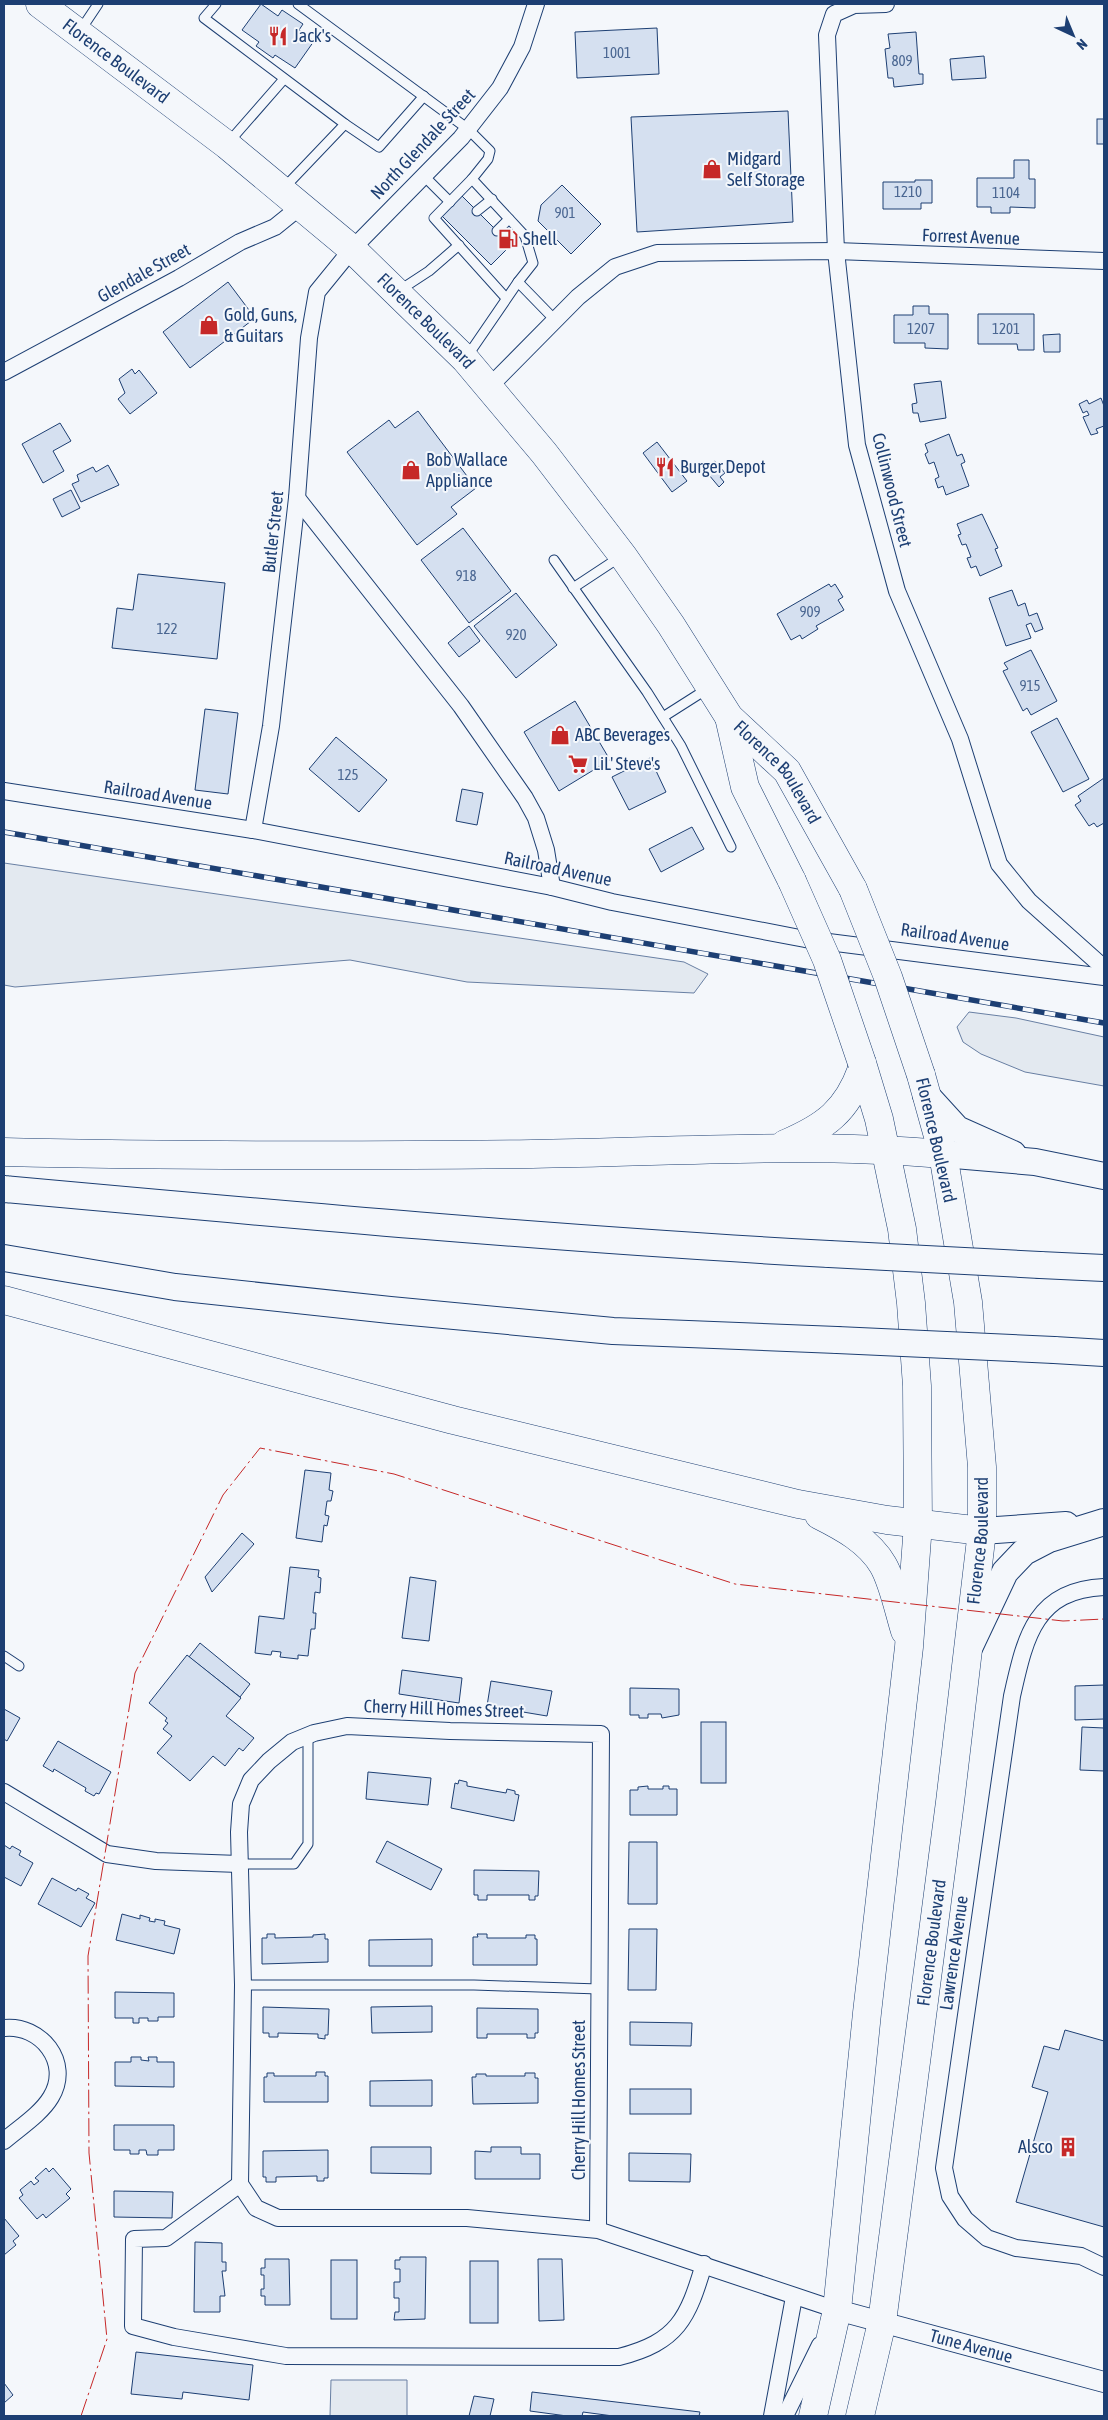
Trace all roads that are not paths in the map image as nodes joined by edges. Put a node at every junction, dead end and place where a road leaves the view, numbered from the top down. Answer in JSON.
{"nodes":[{"id":1,"x":40,"y":4,"type":"edge"},
{"id":2,"x":98,"y":4,"type":"edge"},
{"id":3,"x":216,"y":4,"type":"edge"},
{"id":4,"x":298,"y":4,"type":"edge"},
{"id":5,"x":536,"y":4,"type":"edge"},
{"id":6,"x":886,"y":4,"type":"edge"},
{"id":7,"x":78,"y":32,"type":"junction"},
{"id":8,"x":284,"y":79,"type":"junction"},
{"id":9,"x":424,"y":96,"type":"junction"},
{"id":10,"x":344,"y":124,"type":"junction"},
{"id":11,"x":468,"y":129,"type":"junction"},
{"id":12,"x":227,"y":144,"type":"junction"},
{"id":13,"x":424,"y":176,"type":"junction"},
{"id":14,"x":472,"y":179,"type":"junction"},
{"id":15,"x":291,"y":198,"type":"junction"},
{"id":16,"x":492,"y":199,"type":"junction"},
{"id":17,"x":450,"y":202,"type":"junction"},
{"id":18,"x":477,"y":212,"type":"dead end"},
{"id":19,"x":510,"y":219,"type":"junction"},
{"id":20,"x":497,"y":231,"type":"dead end"},
{"id":21,"x":459,"y":244,"type":"junction"},
{"id":22,"x":352,"y":249,"type":"junction"},
{"id":23,"x":836,"y":251,"type":"junction"},
{"id":24,"x":1104,"y":261,"type":"edge"},
{"id":25,"x":518,"y":282,"type":"junction"},
{"id":26,"x":396,"y":292,"type":"junction"},
{"id":27,"x":506,"y":298,"type":"junction"},
{"id":28,"x":555,"y":320,"type":"junction"},
{"id":29,"x":465,"y":360,"type":"junction"},
{"id":30,"x":4,"y":372,"type":"edge"},
{"id":31,"x":488,"y":388,"type":"junction"},
{"id":32,"x":297,"y":498,"type":"junction"},
{"id":33,"x":622,"y":556,"type":"junction"},
{"id":34,"x":554,"y":560,"type":"dead end"},
{"id":35,"x":573,"y":588,"type":"junction"},
{"id":36,"x":711,"y":687,"type":"junction"},
{"id":37,"x":663,"y":717,"type":"junction"},
{"id":38,"x":729,"y":717,"type":"junction"},
{"id":39,"x":4,"y":791,"type":"edge"},
{"id":40,"x":254,"y":830,"type":"junction"},
{"id":41,"x":730,"y":846,"type":"dead end"},
{"id":42,"x":552,"y":887,"type":"junction"},
{"id":43,"x":1104,"y":968,"type":"edge"},
{"id":44,"x":1104,"y":977,"type":"edge"},
{"id":45,"x":862,"y":1066,"type":"junction"},
{"id":46,"x":923,"y":1085,"type":"junction"},
{"id":47,"x":779,"y":1147,"type":"junction"},
{"id":48,"x":886,"y":1149,"type":"junction"},
{"id":49,"x":4,"y":1152,"type":"edge"},
{"id":50,"x":942,"y":1154,"type":"junction"},
{"id":51,"x":1035,"y":1162,"type":"junction"},
{"id":52,"x":1104,"y":1176,"type":"edge"},
{"id":53,"x":4,"y":1189,"type":"edge"},
{"id":54,"x":4,"y":1258,"type":"edge"},
{"id":55,"x":1104,"y":1268,"type":"edge"},
{"id":56,"x":4,"y":1300,"type":"edge"},
{"id":57,"x":1104,"y":1353,"type":"edge"},
{"id":58,"x":798,"y":1504,"type":"junction"},
{"id":59,"x":1104,"y":1521,"type":"edge"},
{"id":60,"x":918,"y":1524,"type":"junction"},
{"id":61,"x":982,"y":1531,"type":"junction"},
{"id":62,"x":1104,"y":1587,"type":"edge"},
{"id":63,"x":909,"y":1647,"type":"junction"},
{"id":64,"x":968,"y":1652,"type":"junction"},
{"id":65,"x":4,"y":1656,"type":"edge"},
{"id":66,"x":19,"y":1666,"type":"dead end"},
{"id":67,"x":308,"y":1735,"type":"junction"},
{"id":68,"x":4,"y":1792,"type":"edge"},
{"id":69,"x":239,"y":1864,"type":"junction"},
{"id":70,"x":243,"y":1985,"type":"junction"},
{"id":71,"x":600,"y":1989,"type":"junction"},
{"id":72,"x":4,"y":2028,"type":"edge"},
{"id":73,"x":4,"y":2141,"type":"edge"},
{"id":74,"x":240,"y":2184,"type":"junction"},
{"id":75,"x":598,"y":2230,"type":"junction"},
{"id":76,"x":704,"y":2264,"type":"junction"},
{"id":77,"x":1104,"y":2267,"type":"edge"},
{"id":78,"x":794,"y":2297,"type":"junction"},
{"id":79,"x":837,"y":2310,"type":"junction"},
{"id":80,"x":882,"y":2322,"type":"junction"},
{"id":81,"x":1104,"y":2382,"type":"edge"},
{"id":82,"x":772,"y":2416,"type":"edge"},
{"id":83,"x":785,"y":2416,"type":"edge"},
{"id":84,"x":813,"y":2416,"type":"edge"},
{"id":85,"x":860,"y":2416,"type":"edge"}],
"edges":[{"from":1,"to":7,"type":"highway","name":"Florence Boulevard"},
{"from":2,"to":7,"type":"lane"},
{"from":3,"to":8,"type":"lane"},
{"from":4,"to":9,"type":"lane"},
{"from":5,"to":11,"type":"street","name":"North Glendale Street"},
{"from":6,"to":23,"type":"street","name":"Collinwood Street"},
{"from":7,"to":12,"type":"highway","name":"Florence Boulevard"},
{"from":8,"to":10,"type":"lane"},
{"from":8,"to":12,"type":"lane"},
{"from":9,"to":10,"type":"lane"},
{"from":9,"to":11,"type":"lane"},
{"from":10,"to":15,"type":"lane"},
{"from":11,"to":13,"type":"street","name":"North Glendale Street"},
{"from":11,"to":14,"type":"lane"},
{"from":12,"to":15,"type":"highway","name":"Florence Boulevard"},
{"from":13,"to":17,"type":"lane"},
{"from":13,"to":22,"type":"street","name":"North Glendale Street"},
{"from":14,"to":16,"type":"lane"},
{"from":14,"to":17,"type":"lane"},
{"from":15,"to":22,"type":"highway","name":"Florence Boulevard"},
{"from":15,"to":30,"type":"street","name":"Glendale Street"},
{"from":16,"to":18,"type":"lane"},
{"from":16,"to":19,"type":"lane"},
{"from":17,"to":21,"type":"lane"},
{"from":19,"to":20,"type":"lane"},
{"from":19,"to":25,"type":"lane"},
{"from":21,"to":26,"type":"lane"},
{"from":21,"to":27,"type":"lane"},
{"from":22,"to":26,"type":"highway","name":"Florence Boulevard"},
{"from":22,"to":32,"type":"street","name":"Butler Street"},
{"from":23,"to":24,"type":"street","name":"Forrest Avenue"},
{"from":23,"to":28,"type":"street","name":"Forrest Avenue"},
{"from":23,"to":43,"type":"street","name":"Collinwood Street"},
{"from":25,"to":27,"type":"lane"},
{"from":25,"to":28,"type":"lane"},
{"from":26,"to":29,"type":"highway","name":"Florence Boulevard"},
{"from":27,"to":29,"type":"lane"},
{"from":28,"to":31,"type":"street","name":"Forrest Avenue"},
{"from":29,"to":31,"type":"highway","name":"Florence Boulevard"},
{"from":31,"to":33,"type":"highway","name":"Florence Boulevard"},
{"from":32,"to":40,"type":"street","name":"Butler Street"},
{"from":32,"to":42,"type":"street"},
{"from":33,"to":35,"type":"lane"},
{"from":33,"to":36,"type":"highway","name":"Florence Boulevard"},
{"from":34,"to":35,"type":"lane"},
{"from":35,"to":37,"type":"lane"},
{"from":36,"to":37,"type":"lane"},
{"from":36,"to":38,"type":"highway","name":"Florence Boulevard"},
{"from":37,"to":41,"type":"lane"},
{"from":38,"to":45,"type":"highway","name":"Florence Boulevard","bridge":true},
{"from":38,"to":46,"type":"highway","name":"Florence Boulevard","bridge":true},
{"from":39,"to":40,"type":"street","name":"Railroad Avenue"},
{"from":40,"to":42,"type":"street","name":"Railroad Avenue"},
{"from":42,"to":44,"type":"street","name":"Railroad Avenue"},
{"from":45,"to":47,"type":"highway"},
{"from":45,"to":48,"type":"highway","name":"Florence Boulevard"},
{"from":46,"to":50,"type":"highway","name":"Florence Boulevard"},
{"from":46,"to":51,"type":"main road"},
{"from":47,"to":48,"type":"highway"},
{"from":47,"to":49,"type":"highway"},
{"from":48,"to":50,"type":"highway"},
{"from":48,"to":60,"type":"highway","name":"Florence Boulevard"},
{"from":50,"to":51,"type":"main road"},
{"from":50,"to":61,"type":"highway","name":"Florence Boulevard"},
{"from":51,"to":52,"type":"main road"},
{"from":53,"to":55,"type":"main road","bridge":true},
{"from":54,"to":57,"type":"main road","bridge":true},
{"from":56,"to":58,"type":"highway"},
{"from":58,"to":60,"type":"highway"},
{"from":58,"to":63,"type":"highway"},
{"from":59,"to":61,"type":"main road"},
{"from":59,"to":64,"type":"main road"},
{"from":60,"to":61,"type":"highway"},
{"from":60,"to":63,"type":"highway","name":"Florence Boulevard"},
{"from":61,"to":64,"type":"highway","name":"Florence Boulevard"},
{"from":62,"to":77,"type":"street","name":"Lawrence Avenue"},
{"from":63,"to":79,"type":"highway","name":"Florence Boulevard"},
{"from":64,"to":80,"type":"highway","name":"Florence Boulevard"},
{"from":65,"to":66,"type":"lane"},
{"from":67,"to":69,"type":"street","name":"Cherry Hill Homes Street"},
{"from":67,"to":69,"type":"lane"},
{"from":67,"to":71,"type":"street","name":"Cherry Hill Homes Street"},
{"from":68,"to":69,"type":"street"},
{"from":69,"to":70,"type":"street","name":"Cherry Hill Homes Street"},
{"from":70,"to":71,"type":"lane"},
{"from":70,"to":74,"type":"street","name":"Cherry Hill Homes Street"},
{"from":71,"to":75,"type":"street","name":"Cherry Hill Homes Street"},
{"from":72,"to":73,"type":"street"},
{"from":74,"to":75,"type":"street"},
{"from":74,"to":76,"type":"street"},
{"from":75,"to":76,"type":"street"},
{"from":76,"to":78,"type":"street"},
{"from":78,"to":79,"type":"street"},
{"from":78,"to":82,"type":"street"},
{"from":79,"to":80,"type":"street","name":"Tune Avenue"},
{"from":79,"to":83,"type":"street"},
{"from":79,"to":84,"type":"highway","name":"Florence Boulevard"},
{"from":80,"to":81,"type":"street","name":"Tune Avenue"},
{"from":80,"to":85,"type":"highway","name":"Florence Boulevard"}]}
